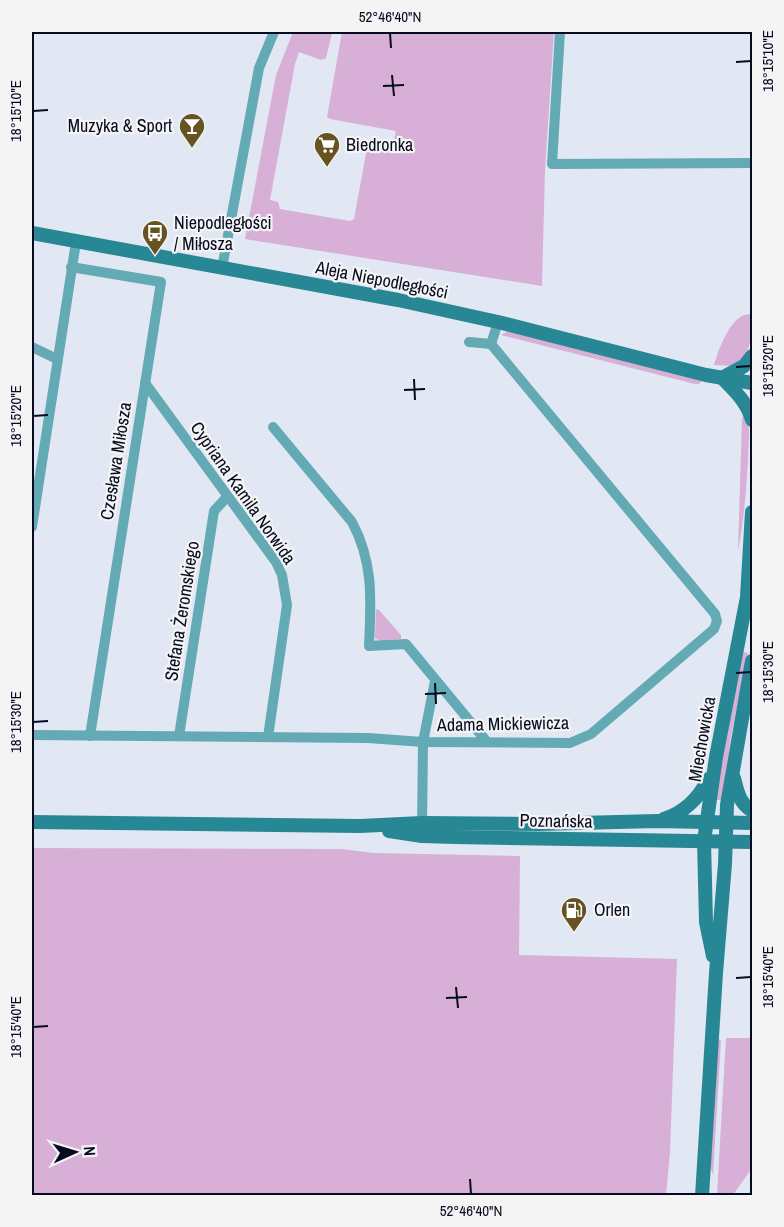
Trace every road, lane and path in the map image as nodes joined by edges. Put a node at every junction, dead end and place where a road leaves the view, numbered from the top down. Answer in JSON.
{"nodes":[{"id":1,"x":274,"y":32,"type":"edge"},
{"id":2,"x":560,"y":32,"type":"edge"},
{"id":3,"x":753,"y":162,"type":"edge"},
{"id":4,"x":32,"y":233,"type":"edge"},
{"id":5,"x":76,"y":242,"type":"junction"},
{"id":6,"x":71,"y":267,"type":"junction"},
{"id":7,"x":222,"y":268,"type":"junction"},
{"id":8,"x":498,"y":322,"type":"junction"},
{"id":9,"x":469,"y":342,"type":"dead end"},
{"id":10,"x":491,"y":344,"type":"junction"},
{"id":11,"x":32,"y":347,"type":"edge"},
{"id":12,"x":753,"y":356,"type":"edge"},
{"id":13,"x":57,"y":359,"type":"junction"},
{"id":14,"x":722,"y":378,"type":"junction"},
{"id":15,"x":145,"y":383,"type":"junction"},
{"id":16,"x":753,"y":383,"type":"edge"},
{"id":17,"x":753,"y":420,"type":"edge"},
{"id":18,"x":273,"y":427,"type":"dead end"},
{"id":19,"x":34,"y":494,"type":"edge"},
{"id":20,"x":227,"y":497,"type":"junction"},
{"id":21,"x":753,"y":512,"type":"edge"},
{"id":22,"x":32,"y":527,"type":"edge"},
{"id":23,"x":753,"y":661,"type":"edge"},
{"id":24,"x":435,"y":681,"type":"junction"},
{"id":25,"x":32,"y":735,"type":"edge"},
{"id":26,"x":90,"y":736,"type":"junction"},
{"id":27,"x":179,"y":736,"type":"junction"},
{"id":28,"x":268,"y":737,"type":"junction"},
{"id":29,"x":423,"y":742,"type":"junction"},
{"id":30,"x":487,"y":742,"type":"junction"},
{"id":31,"x":716,"y":757,"type":"junction"},
{"id":32,"x":732,"y":770,"type":"junction"},
{"id":33,"x":753,"y":811,"type":"edge"},
{"id":34,"x":657,"y":821,"type":"junction"},
{"id":35,"x":32,"y":822,"type":"edge"},
{"id":36,"x":706,"y":822,"type":"junction"},
{"id":37,"x":726,"y":822,"type":"junction"},
{"id":38,"x":753,"y":823,"type":"edge"},
{"id":39,"x":422,"y":829,"type":"junction"},
{"id":40,"x":704,"y":841,"type":"junction"},
{"id":41,"x":726,"y":841,"type":"junction"},
{"id":42,"x":753,"y":842,"type":"edge"},
{"id":43,"x":716,"y":973,"type":"junction"},
{"id":44,"x":702,"y":1196,"type":"edge"}],
"edges":[{"from":1,"to":7,"type":"street"},
{"from":2,"to":3,"type":"street"},
{"from":4,"to":5,"type":"street","name":"Aleja Niepodległości"},
{"from":5,"to":6,"type":"street"},
{"from":5,"to":7,"type":"street","name":"Aleja Niepodległości"},
{"from":6,"to":13,"type":"street"},
{"from":6,"to":15,"type":"street","name":"Czesława Miłosza"},
{"from":7,"to":8,"type":"street","name":"Aleja Niepodległości"},
{"from":8,"to":10,"type":"street"},
{"from":8,"to":14,"type":"street","name":"Aleja Niepodległości"},
{"from":9,"to":10,"type":"street"},
{"from":10,"to":30,"type":"street","name":"Adama Mickiewicza"},
{"from":11,"to":13,"type":"street"},
{"from":12,"to":14,"type":"street"},
{"from":13,"to":19,"type":"street"},
{"from":14,"to":16,"type":"street","name":"Aleja Niepodległości"},
{"from":14,"to":17,"type":"street"},
{"from":15,"to":20,"type":"street","name":"Cypriana Kamila Norwida"},
{"from":15,"to":26,"type":"street","name":"Czesława Miłosza"},
{"from":18,"to":24,"type":"street"},
{"from":19,"to":22,"type":"street"},
{"from":20,"to":27,"type":"street","name":"Stefana Żeromskiego"},
{"from":20,"to":28,"type":"street","name":"Cypriana Kamila Norwida"},
{"from":21,"to":31,"type":"street","name":"Miechowicka"},
{"from":23,"to":32,"type":"street","name":"Miechowicka"},
{"from":24,"to":29,"type":"street"},
{"from":24,"to":30,"type":"street"},
{"from":25,"to":26,"type":"street","name":"Adama Mickiewicza"},
{"from":26,"to":27,"type":"street","name":"Adama Mickiewicza"},
{"from":27,"to":28,"type":"street","name":"Adama Mickiewicza"},
{"from":28,"to":29,"type":"street","name":"Adama Mickiewicza"},
{"from":29,"to":30,"type":"street","name":"Adama Mickiewicza"},
{"from":29,"to":39,"type":"street"},
{"from":31,"to":34,"type":"street"},
{"from":31,"to":36,"type":"street","name":"Miechowicka"},
{"from":32,"to":33,"type":"street"},
{"from":32,"to":37,"type":"street","name":"Miechowicka"},
{"from":34,"to":36,"type":"street","name":"Poznańska"},
{"from":34,"to":39,"type":"street","name":"Poznańska"},
{"from":35,"to":39,"type":"street","name":"Poznańska"},
{"from":36,"to":37,"type":"street","name":"Poznańska"},
{"from":36,"to":40,"type":"street","name":"Miechowicka"},
{"from":37,"to":38,"type":"street","name":"Poznańska"},
{"from":37,"to":41,"type":"street","name":"Miechowicka"},
{"from":39,"to":40,"type":"street","name":"Poznańska"},
{"from":40,"to":41,"type":"street","name":"Poznańska"},
{"from":40,"to":43,"type":"street","name":"Miechowicka"},
{"from":41,"to":42,"type":"street","name":"Poznańska"},
{"from":41,"to":43,"type":"street","name":"Miechowicka"},
{"from":43,"to":44,"type":"street","name":"Miechowicka"}]}
